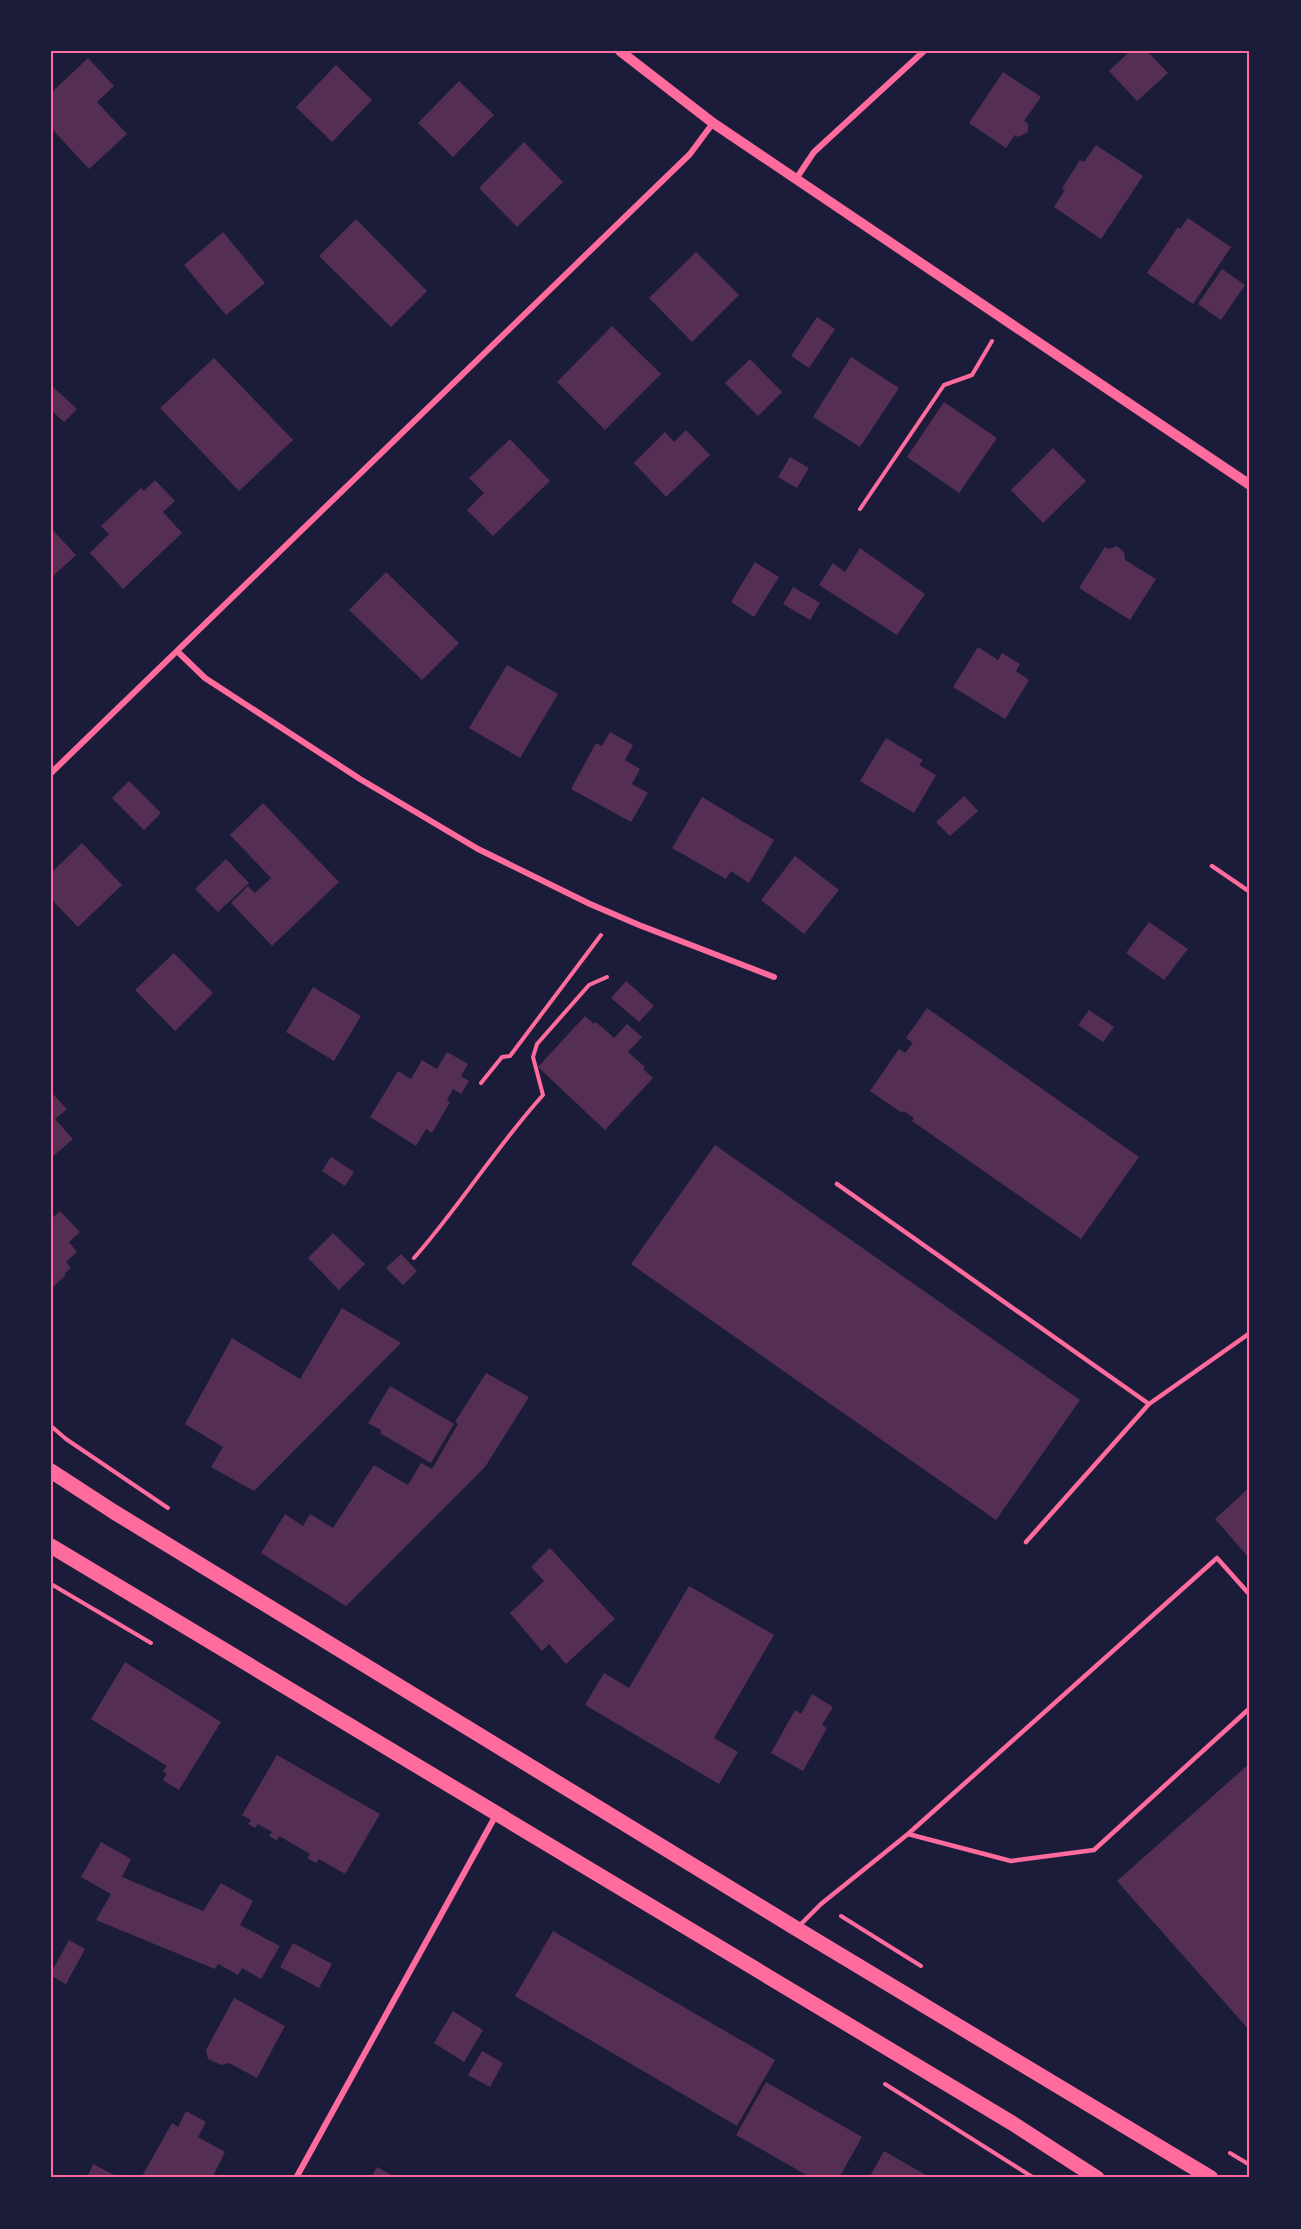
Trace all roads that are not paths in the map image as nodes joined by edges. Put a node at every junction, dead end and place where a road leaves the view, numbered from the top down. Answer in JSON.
{"nodes":[{"id":1,"x":620,"y":51,"type":"edge"},
{"id":2,"x":924,"y":51,"type":"edge"},
{"id":3,"x":713,"y":123,"type":"junction"},
{"id":4,"x":796,"y":180,"type":"junction"},
{"id":5,"x":1250,"y":485,"type":"edge"},
{"id":6,"x":177,"y":651,"type":"junction"},
{"id":7,"x":51,"y":773,"type":"edge"},
{"id":8,"x":1212,"y":866,"type":"dead end"},
{"id":9,"x":1250,"y":892,"type":"edge"},
{"id":10,"x":774,"y":977,"type":"dead end"},
{"id":11,"x":837,"y":1184,"type":"dead end"},
{"id":12,"x":1250,"y":1333,"type":"edge"},
{"id":13,"x":1149,"y":1404,"type":"junction"},
{"id":14,"x":51,"y":1471,"type":"edge"},
{"id":15,"x":1026,"y":1542,"type":"dead end"},
{"id":16,"x":51,"y":1546,"type":"edge"},
{"id":17,"x":1250,"y":1595,"type":"edge"},
{"id":18,"x":1250,"y":1708,"type":"edge"},
{"id":19,"x":496,"y":1814,"type":"junction"},
{"id":20,"x":908,"y":1834,"type":"junction"},
{"id":21,"x":797,"y":1929,"type":"junction"},
{"id":22,"x":296,"y":2178,"type":"edge"},
{"id":23,"x":1097,"y":2178,"type":"edge"},
{"id":24,"x":1211,"y":2178,"type":"edge"}],
"edges":[{"from":1,"to":3,"type":"street"},
{"from":2,"to":4,"type":"street"},
{"from":3,"to":4,"type":"street"},
{"from":3,"to":6,"type":"street"},
{"from":4,"to":5,"type":"street"},
{"from":6,"to":7,"type":"street"},
{"from":6,"to":10,"type":"street"},
{"from":8,"to":9,"type":"lane"},
{"from":11,"to":13,"type":"lane"},
{"from":12,"to":13,"type":"lane"},
{"from":13,"to":15,"type":"lane"},
{"from":14,"to":21,"type":"main road"},
{"from":16,"to":19,"type":"main road"},
{"from":17,"to":20,"type":"lane"},
{"from":18,"to":20,"type":"lane"},
{"from":19,"to":22,"type":"street"},
{"from":19,"to":23,"type":"main road"},
{"from":20,"to":21,"type":"lane"},
{"from":21,"to":24,"type":"main road"}]}
